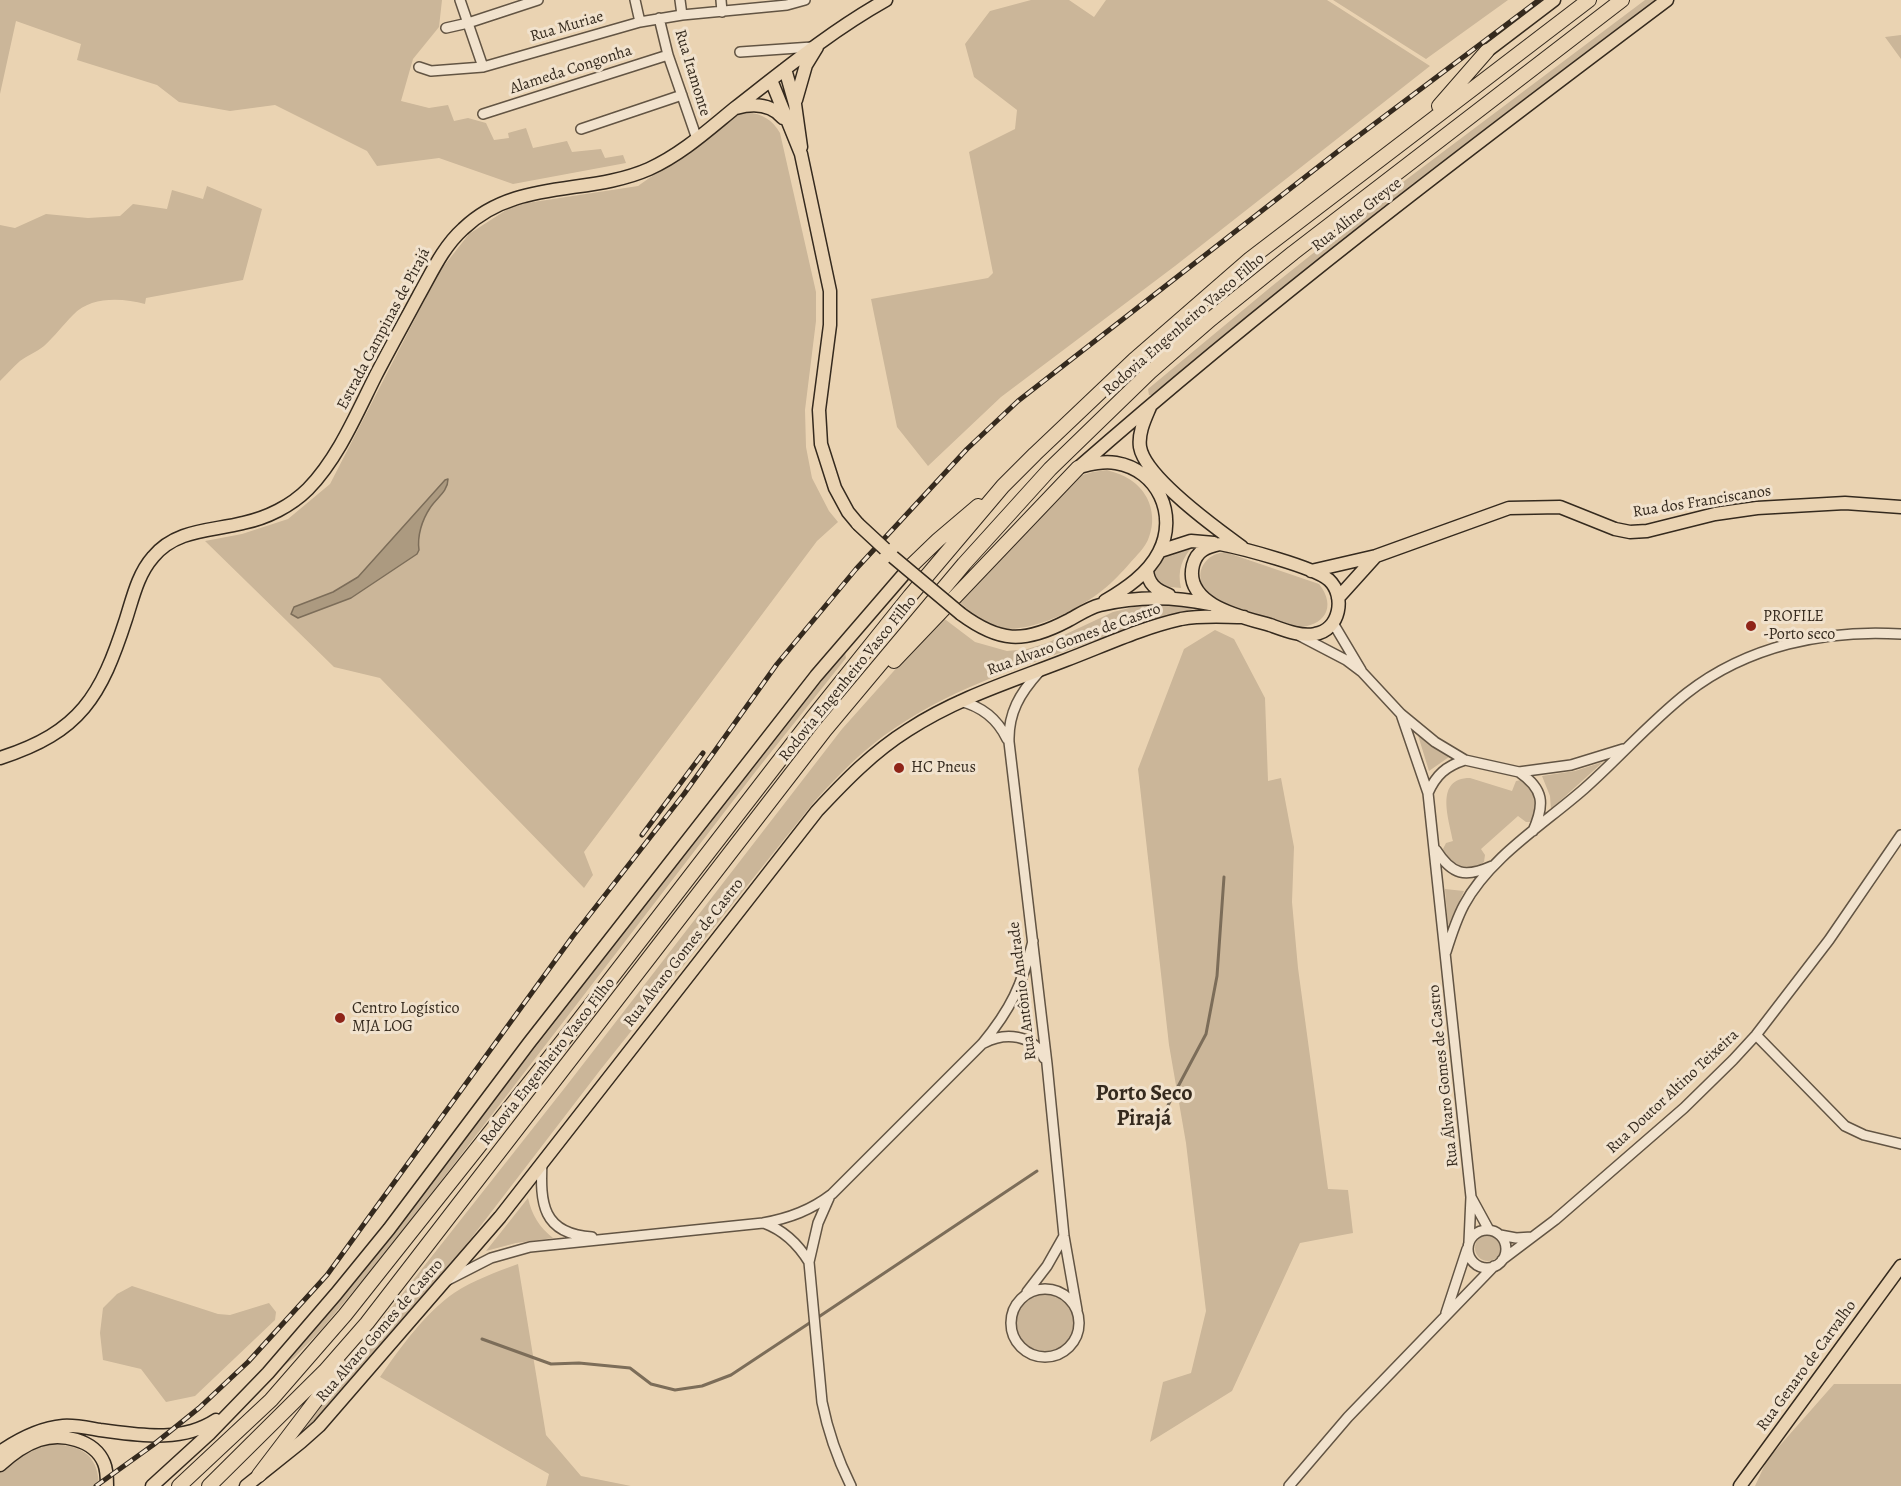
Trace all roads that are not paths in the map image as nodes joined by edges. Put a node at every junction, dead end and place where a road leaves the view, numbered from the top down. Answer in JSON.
{"nodes":[{"id":1,"x":460,"y":0,"type":"edge"},
{"id":2,"x":538,"y":0,"type":"edge"},
{"id":3,"x":635,"y":0,"type":"edge"},
{"id":4,"x":680,"y":0,"type":"edge"},
{"id":5,"x":721,"y":0,"type":"edge"},
{"id":6,"x":805,"y":0,"type":"edge"},
{"id":7,"x":886,"y":0,"type":"edge"},
{"id":8,"x":1554,"y":0,"type":"edge"},
{"id":9,"x":1589,"y":0,"type":"edge"},
{"id":10,"x":1622,"y":0,"type":"edge"},
{"id":11,"x":1667,"y":0,"type":"edge"},
{"id":12,"x":764,"y":4,"type":"edge"},
{"id":13,"x":722,"y":12,"type":"junction"},
{"id":14,"x":682,"y":15,"type":"junction"},
{"id":15,"x":659,"y":18,"type":"junction"},
{"id":16,"x":640,"y":22,"type":"junction"},
{"id":17,"x":468,"y":23,"type":"junction"},
{"id":18,"x":447,"y":28,"type":"dead end"},
{"id":19,"x":816,"y":43,"type":"junction"},
{"id":20,"x":1487,"y":51,"type":"joint"},
{"id":21,"x":740,"y":52,"type":"dead end"},
{"id":22,"x":668,"y":55,"type":"junction"},
{"id":23,"x":419,"y":67,"type":"dead end"},
{"id":24,"x":483,"y":67,"type":"junction"},
{"id":25,"x":785,"y":69,"type":"junction"},
{"id":26,"x":771,"y":80,"type":"junction"},
{"id":27,"x":682,"y":95,"type":"junction"},
{"id":28,"x":795,"y":104,"type":"junction"},
{"id":29,"x":734,"y":109,"type":"junction"},
{"id":30,"x":483,"y":114,"type":"dead end"},
{"id":31,"x":581,"y":129,"type":"dead end"},
{"id":32,"x":790,"y":130,"type":"junction"},
{"id":33,"x":1412,"y":134,"type":"junction"},
{"id":34,"x":697,"y":139,"type":"junction"},
{"id":35,"x":801,"y":154,"type":"junction"},
{"id":36,"x":1151,"y":404,"type":"junction"},
{"id":37,"x":1078,"y":468,"type":"junction"},
{"id":38,"x":1003,"y":486,"type":"junction"},
{"id":39,"x":1901,"y":507,"type":"edge"},
{"id":40,"x":1220,"y":544,"type":"junction"},
{"id":41,"x":1245,"y":549,"type":"junction"},
{"id":42,"x":1160,"y":551,"type":"junction"},
{"id":43,"x":1376,"y":556,"type":"junction"},
{"id":44,"x":910,"y":567,"type":"joint"},
{"id":45,"x":1146,"y":570,"type":"junction"},
{"id":46,"x":1311,"y":571,"type":"junction"},
{"id":47,"x":1179,"y":598,"type":"junction"},
{"id":48,"x":1338,"y":598,"type":"junction"},
{"id":49,"x":1215,"y":605,"type":"junction"},
{"id":50,"x":1097,"y":606,"type":"junction"},
{"id":51,"x":1244,"y":617,"type":"junction"},
{"id":52,"x":1333,"y":623,"type":"junction"},
{"id":53,"x":1289,"y":631,"type":"junction"},
{"id":54,"x":1901,"y":634,"type":"edge"},
{"id":55,"x":1041,"y":669,"type":"junction"},
{"id":56,"x":1362,"y":672,"type":"junction"},
{"id":57,"x":959,"y":701,"type":"junction"},
{"id":58,"x":1401,"y":714,"type":"junction"},
{"id":59,"x":825,"y":730,"type":"junction"},
{"id":60,"x":1009,"y":742,"type":"junction"},
{"id":61,"x":1625,"y":748,"type":"junction"},
{"id":62,"x":0,"y":758,"type":"edge"},
{"id":63,"x":1465,"y":760,"type":"junction"},
{"id":64,"x":1519,"y":771,"type":"junction"},
{"id":65,"x":1428,"y":793,"type":"junction"},
{"id":66,"x":1533,"y":832,"type":"junction"},
{"id":67,"x":1901,"y":835,"type":"edge"},
{"id":68,"x":1434,"y":848,"type":"junction"},
{"id":69,"x":1493,"y":866,"type":"junction"},
{"id":70,"x":1033,"y":941,"type":"junction"},
{"id":71,"x":1446,"y":952,"type":"junction"},
{"id":72,"x":1756,"y":1035,"type":"junction"},
{"id":73,"x":982,"y":1044,"type":"junction"},
{"id":74,"x":1047,"y":1064,"type":"junction"},
{"id":75,"x":1901,"y":1144,"type":"edge"},
{"id":76,"x":542,"y":1162,"type":"junction"},
{"id":77,"x":832,"y":1194,"type":"junction"},
{"id":78,"x":1471,"y":1197,"type":"junction"},
{"id":79,"x":763,"y":1223,"type":"junction"},
{"id":80,"x":1489,"y":1230,"type":"junction"},
{"id":81,"x":1500,"y":1235,"type":"junction"},
{"id":82,"x":1064,"y":1236,"type":"junction"},
{"id":83,"x":1532,"y":1237,"type":"junction"},
{"id":84,"x":613,"y":1238,"type":"junction"},
{"id":85,"x":1468,"y":1244,"type":"junction"},
{"id":86,"x":1502,"y":1260,"type":"junction"},
{"id":87,"x":808,"y":1262,"type":"junction"},
{"id":88,"x":1494,"y":1266,"type":"junction"},
{"id":89,"x":1901,"y":1266,"type":"edge"},
{"id":90,"x":446,"y":1281,"type":"junction"},
{"id":91,"x":1024,"y":1295,"type":"junction"},
{"id":92,"x":1077,"y":1310,"type":"junction"},
{"id":93,"x":1445,"y":1315,"type":"junction"},
{"id":94,"x":367,"y":1323,"type":"junction"},
{"id":95,"x":247,"y":1394,"type":"junction"},
{"id":96,"x":0,"y":1452,"type":"edge"},
{"id":97,"x":0,"y":1465,"type":"edge"},
{"id":98,"x":259,"y":1475,"type":"junction"},
{"id":99,"x":1745,"y":1483,"type":"edge"},
{"id":100,"x":107,"y":1486,"type":"edge"},
{"id":101,"x":152,"y":1486,"type":"edge"},
{"id":102,"x":179,"y":1486,"type":"edge"},
{"id":103,"x":209,"y":1486,"type":"edge"},
{"id":104,"x":246,"y":1486,"type":"edge"},
{"id":105,"x":852,"y":1486,"type":"edge"},
{"id":106,"x":1289,"y":1486,"type":"edge"}],
"edges":[{"from":1,"to":17,"type":"street"},
{"from":2,"to":17,"type":"street"},
{"from":3,"to":16,"type":"street"},
{"from":4,"to":14,"type":"street"},
{"from":5,"to":13,"type":"street"},
{"from":6,"to":12,"type":"street","name":"Rua Itamonte"},
{"from":7,"to":19,"type":"main road","name":"Estrada Campinas de Pirajá"},
{"from":8,"to":20,"type":"main road"},
{"from":9,"to":33,"type":"highway","name":"Rodovia Engenheiro Vasco Filho"},
{"from":10,"to":59,"type":"highway","name":"Rodovia Engenheiro Vasco Filho"},
{"from":11,"to":36,"type":"main road","name":"Rua Aline Greyce"},
{"from":12,"to":13,"type":"street","name":"Rua Itamonte"},
{"from":13,"to":14,"type":"street","name":"Rua Itamonte"},
{"from":14,"to":15,"type":"street","name":"Rua Itamonte"},
{"from":15,"to":16,"type":"street","name":"Rua Muriae"},
{"from":15,"to":22,"type":"street","name":"Rua Itamonte"},
{"from":16,"to":24,"type":"street","name":"Rua Muriae"},
{"from":17,"to":18,"type":"street"},
{"from":17,"to":24,"type":"street"},
{"from":19,"to":21,"type":"street"},
{"from":19,"to":25,"type":"main road","name":"Estrada Campinas de Pirajá"},
{"from":19,"to":28,"type":"main road"},
{"from":20,"to":33,"type":"highway"},
{"from":22,"to":27,"type":"street","name":"Rua Itamonte"},
{"from":22,"to":30,"type":"street","name":"Alameda Congonha"},
{"from":23,"to":24,"type":"street","name":"Rua Muriae"},
{"from":25,"to":26,"type":"main road","name":"Estrada Campinas de Pirajá"},
{"from":25,"to":28,"type":"main road"},
{"from":26,"to":29,"type":"main road","name":"Estrada Campinas de Pirajá"},
{"from":26,"to":32,"type":"main road"},
{"from":27,"to":31,"type":"street"},
{"from":27,"to":34,"type":"street","name":"Rua Itamonte"},
{"from":28,"to":35,"type":"main road"},
{"from":29,"to":32,"type":"main road"},
{"from":29,"to":34,"type":"main road","name":"Estrada Campinas de Pirajá"},
{"from":32,"to":35,"type":"main road"},
{"from":33,"to":38,"type":"highway","name":"Rodovia Engenheiro Vasco Filho"},
{"from":34,"to":62,"type":"main road","name":"Estrada Campinas de Pirajá"},
{"from":35,"to":50,"type":"main road","bridge":true},
{"from":36,"to":37,"type":"main road","name":"Rua Aline Greyce"},
{"from":36,"to":41,"type":"main road"},
{"from":37,"to":42,"type":"main road"},
{"from":37,"to":59,"type":"highway"},
{"from":38,"to":44,"type":"highway"},
{"from":38,"to":102,"type":"highway","name":"Rodovia Engenheiro Vasco Filho"},
{"from":39,"to":43,"type":"main road","name":"Rua dos Franciscanos"},
{"from":40,"to":41,"type":"main road"},
{"from":40,"to":42,"type":"main road"},
{"from":40,"to":49,"type":"main road"},
{"from":41,"to":46,"type":"main road"},
{"from":42,"to":45,"type":"main road"},
{"from":43,"to":46,"type":"main road","name":"Rua dos Franciscanos"},
{"from":43,"to":48,"type":"main road","name":"Rua dos Franciscanos"},
{"from":44,"to":95,"type":"main road"},
{"from":45,"to":47,"type":"main road"},
{"from":45,"to":50,"type":"main road"},
{"from":46,"to":48,"type":"main road"},
{"from":47,"to":49,"type":"main road"},
{"from":47,"to":50,"type":"main road"},
{"from":48,"to":52,"type":"main road"},
{"from":49,"to":51,"type":"main road"},
{"from":51,"to":53,"type":"main road"},
{"from":51,"to":55,"type":"main road","name":"Rua Alvaro Gomes de Castro"},
{"from":52,"to":53,"type":"main road"},
{"from":52,"to":56,"type":"street","name":"Rua Álvaro Gomes de Castro"},
{"from":53,"to":56,"type":"street","name":"Rua Álvaro Gomes de Castro"},
{"from":54,"to":61,"type":"street"},
{"from":55,"to":57,"type":"main road","name":"Rua Alvaro Gomes de Castro"},
{"from":55,"to":60,"type":"street","name":"Rua Antônio Andrade"},
{"from":56,"to":58,"type":"street","name":"Rua Álvaro Gomes de Castro"},
{"from":57,"to":60,"type":"street","name":"Rua Antônio Andrade"},
{"from":57,"to":76,"type":"main road","name":"Rua Alvaro Gomes de Castro"},
{"from":58,"to":63,"type":"street","name":"Rua Álvaro Gomes de Castro"},
{"from":58,"to":65,"type":"street","name":"Rua Álvaro Gomes de Castro"},
{"from":59,"to":94,"type":"highway","name":"Rodovia Engenheiro Vasco Filho"},
{"from":60,"to":70,"type":"street","name":"Rua Antônio Andrade"},
{"from":61,"to":64,"type":"street"},
{"from":61,"to":66,"type":"street"},
{"from":63,"to":64,"type":"street","name":"Rua Álvaro Gomes de Castro"},
{"from":63,"to":65,"type":"street"},
{"from":64,"to":66,"type":"street"},
{"from":65,"to":68,"type":"street","name":"Rua Álvaro Gomes de Castro"},
{"from":66,"to":69,"type":"street","name":"Rua Álvaro Gomes de Castro"},
{"from":67,"to":72,"type":"street","name":"Rua Doutor Altino Teixeira"},
{"from":68,"to":69,"type":"street"},
{"from":68,"to":71,"type":"street","name":"Rua Álvaro Gomes de Castro"},
{"from":69,"to":71,"type":"street","name":"Rua Álvaro Gomes de Castro"},
{"from":70,"to":73,"type":"street"},
{"from":70,"to":74,"type":"street","name":"Rua Antônio Andrade"},
{"from":71,"to":78,"type":"street","name":"Rua Álvaro Gomes de Castro"},
{"from":72,"to":75,"type":"street"},
{"from":72,"to":83,"type":"street","name":"Rua Doutor Altino Teixeira"},
{"from":73,"to":74,"type":"street"},
{"from":73,"to":77,"type":"street"},
{"from":74,"to":82,"type":"street","name":"Rua Antônio Andrade"},
{"from":76,"to":84,"type":"street"},
{"from":76,"to":90,"type":"main road","name":"Rua Alvaro Gomes de Castro"},
{"from":77,"to":79,"type":"street"},
{"from":77,"to":87,"type":"street"},
{"from":78,"to":80,"type":"street"},
{"from":78,"to":85,"type":"street"},
{"from":79,"to":84,"type":"street"},
{"from":79,"to":87,"type":"street"},
{"from":80,"to":81,"type":"street"},
{"from":80,"to":85,"type":"street"},
{"from":81,"to":83,"type":"street"},
{"from":81,"to":86,"type":"street"},
{"from":82,"to":91,"type":"street"},
{"from":82,"to":92,"type":"street","name":"Rua Antônio Andrade"},
{"from":83,"to":86,"type":"street","name":"Rua Doutor Altino Teixeira"},
{"from":84,"to":90,"type":"street"},
{"from":85,"to":88,"type":"street"},
{"from":85,"to":93,"type":"street"},
{"from":86,"to":88,"type":"street"},
{"from":87,"to":105,"type":"street"},
{"from":88,"to":93,"type":"street"},
{"from":89,"to":99,"type":"main road","name":"Rua Genaro de Carvalho"},
{"from":90,"to":98,"type":"main road","name":"Rua Alvaro Gomes de Castro"},
{"from":91,"to":92,"type":"street"},
{"from":91,"to":92,"type":"street"},
{"from":93,"to":106,"type":"street"},
{"from":94,"to":98,"type":"highway"},
{"from":94,"to":103,"type":"highway","name":"Rodovia Engenheiro Vasco Filho"},
{"from":95,"to":96,"type":"main road"},
{"from":95,"to":101,"type":"main road"},
{"from":97,"to":100,"type":"main road"},
{"from":98,"to":104,"type":"main road"}]}
